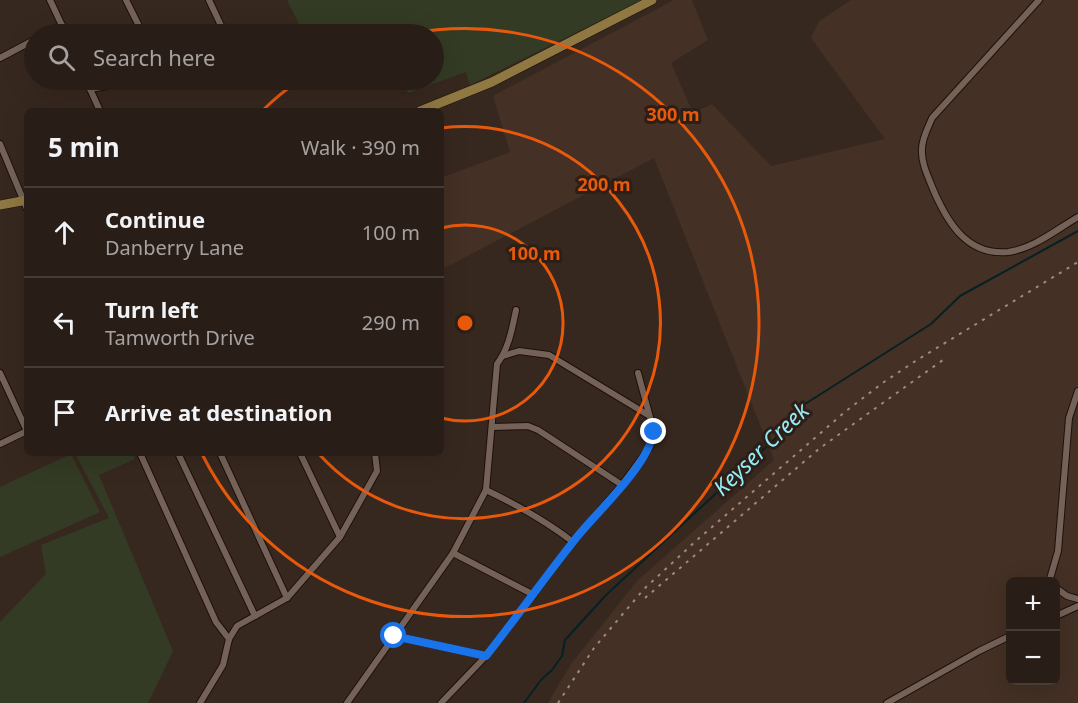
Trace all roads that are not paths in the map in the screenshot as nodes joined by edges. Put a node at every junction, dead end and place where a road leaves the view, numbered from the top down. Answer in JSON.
{"nodes":[{"id":1,"x":50,"y":0,"type":"edge"},
{"id":2,"x":126,"y":0,"type":"edge"},
{"id":3,"x":209,"y":0,"type":"edge"},
{"id":4,"x":652,"y":0,"type":"edge"},
{"id":5,"x":1039,"y":0,"type":"edge"},
{"id":6,"x":62,"y":24,"type":"edge"},
{"id":7,"x":138,"y":24,"type":"edge"},
{"id":8,"x":220,"y":24,"type":"edge"},
{"id":9,"x":24,"y":45,"type":"edge"},
{"id":10,"x":0,"y":58,"type":"edge"},
{"id":11,"x":90,"y":90,"type":"edge"},
{"id":12,"x":99,"y":108,"type":"edge"},
{"id":13,"x":427,"y":108,"type":"edge"},
{"id":14,"x":0,"y":144,"type":"edge"},
{"id":15,"x":24,"y":198,"type":"edge"},
{"id":16,"x":24,"y":203,"type":"edge"},
{"id":17,"x":0,"y":205,"type":"edge"},
{"id":18,"x":1078,"y":217,"type":"edge"},
{"id":19,"x":516,"y":310,"type":"dead end"},
{"id":20,"x":502,"y":356,"type":"junction"},
{"id":21,"x":0,"y":373,"type":"edge"},
{"id":22,"x":638,"y":373,"type":"dead end"},
{"id":23,"x":1078,"y":391,"type":"edge"},
{"id":24,"x":648,"y":415,"type":"junction"},
{"id":25,"x":24,"y":425,"type":"edge"},
{"id":26,"x":493,"y":427,"type":"junction"},
{"id":27,"x":24,"y":432,"type":"edge"},
{"id":28,"x":0,"y":444,"type":"edge"},
{"id":29,"x":141,"y":456,"type":"edge"},
{"id":30,"x":179,"y":456,"type":"edge"},
{"id":31,"x":221,"y":456,"type":"edge"},
{"id":32,"x":301,"y":456,"type":"edge"},
{"id":33,"x":375,"y":456,"type":"edge"},
{"id":34,"x":622,"y":485,"type":"junction"},
{"id":35,"x":486,"y":490,"type":"junction"},
{"id":36,"x":340,"y":537,"type":"junction"},
{"id":37,"x":573,"y":542,"type":"junction"},
{"id":38,"x":453,"y":553,"type":"junction"},
{"id":39,"x":1050,"y":577,"type":"edge"},
{"id":40,"x":1060,"y":591,"type":"edge"},
{"id":41,"x":534,"y":595,"type":"junction"},
{"id":42,"x":287,"y":598,"type":"junction"},
{"id":43,"x":1078,"y":599,"type":"edge"},
{"id":44,"x":1078,"y":606,"type":"edge"},
{"id":45,"x":1060,"y":614,"type":"edge"},
{"id":46,"x":255,"y":616,"type":"junction"},
{"id":47,"x":394,"y":636,"type":"junction"},
{"id":48,"x":1006,"y":638,"type":"edge"},
{"id":49,"x":229,"y":639,"type":"junction"},
{"id":50,"x":486,"y":656,"type":"junction"},
{"id":51,"x":200,"y":703,"type":"edge"},
{"id":52,"x":347,"y":703,"type":"edge"},
{"id":53,"x":441,"y":703,"type":"edge"},
{"id":54,"x":887,"y":703,"type":"edge"}],
"edges":[{"from":1,"to":6,"type":"street"},
{"from":2,"to":7,"type":"street"},
{"from":3,"to":8,"type":"street"},
{"from":4,"to":13,"type":"main road"},
{"from":5,"to":18,"type":"street"},
{"from":9,"to":10,"type":"street"},
{"from":11,"to":12,"type":"street"},
{"from":14,"to":15,"type":"street"},
{"from":16,"to":17,"type":"main road"},
{"from":19,"to":20,"type":"street"},
{"from":20,"to":24,"type":"street"},
{"from":20,"to":26,"type":"street"},
{"from":21,"to":25,"type":"street"},
{"from":22,"to":24,"type":"street"},
{"from":23,"to":39,"type":"street"},
{"from":24,"to":34,"type":"street"},
{"from":26,"to":34,"type":"street"},
{"from":26,"to":35,"type":"street"},
{"from":27,"to":28,"type":"street"},
{"from":29,"to":49,"type":"street"},
{"from":30,"to":46,"type":"street"},
{"from":31,"to":42,"type":"street"},
{"from":32,"to":36,"type":"street"},
{"from":33,"to":36,"type":"street"},
{"from":34,"to":37,"type":"street"},
{"from":35,"to":37,"type":"street"},
{"from":35,"to":38,"type":"street"},
{"from":36,"to":42,"type":"street"},
{"from":37,"to":41,"type":"street"},
{"from":38,"to":41,"type":"street"},
{"from":38,"to":47,"type":"street"},
{"from":40,"to":43,"type":"street"},
{"from":41,"to":50,"type":"street"},
{"from":42,"to":46,"type":"street"},
{"from":44,"to":45,"type":"street"},
{"from":46,"to":49,"type":"street"},
{"from":47,"to":50,"type":"street"},
{"from":47,"to":52,"type":"street"},
{"from":48,"to":54,"type":"street"},
{"from":49,"to":51,"type":"street"},
{"from":50,"to":53,"type":"street"}]}
